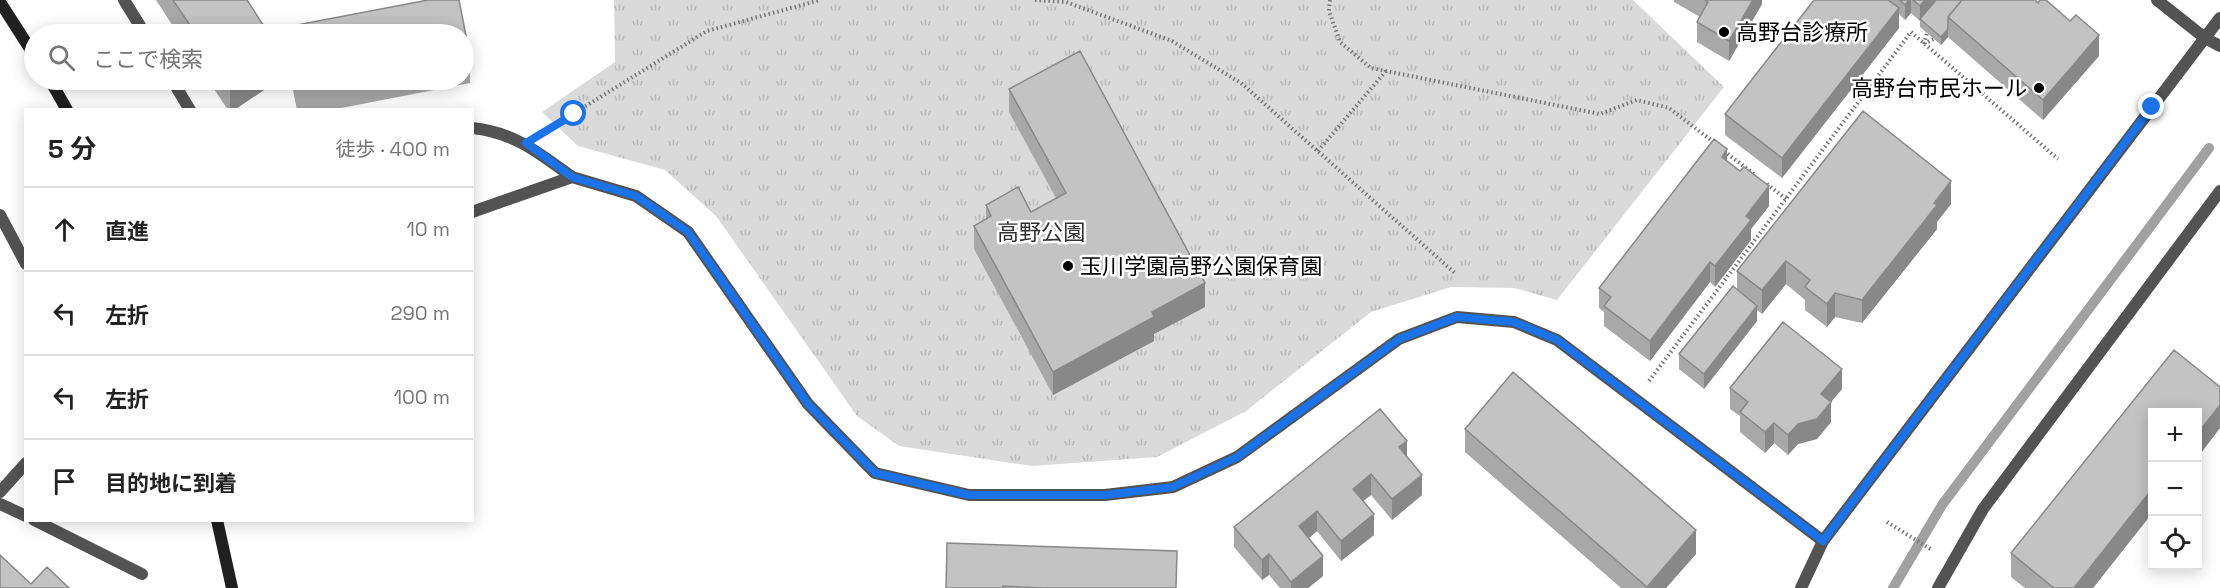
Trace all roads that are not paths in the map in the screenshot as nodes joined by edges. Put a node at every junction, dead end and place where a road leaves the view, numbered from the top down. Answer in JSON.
{"nodes":[{"id":1,"x":124,"y":0,"type":"edge"},
{"id":2,"x":2157,"y":0,"type":"edge"},
{"id":3,"x":0,"y":2,"type":"edge"},
{"id":4,"x":2220,"y":18,"type":"edge"},
{"id":5,"x":139,"y":24,"type":"edge"},
{"id":6,"x":2205,"y":38,"type":"junction"},
{"id":7,"x":24,"y":39,"type":"edge"},
{"id":8,"x":2220,"y":46,"type":"edge"},
{"id":9,"x":56,"y":90,"type":"edge"},
{"id":10,"x":178,"y":90,"type":"edge"},
{"id":11,"x":66,"y":108,"type":"edge"},
{"id":12,"x":189,"y":108,"type":"edge"},
{"id":13,"x":474,"y":128,"type":"edge"},
{"id":14,"x":572,"y":177,"type":"junction"},
{"id":15,"x":2220,"y":191,"type":"edge"},
{"id":16,"x":474,"y":211,"type":"edge"},
{"id":17,"x":0,"y":215,"type":"edge"},
{"id":18,"x":24,"y":260,"type":"edge"},
{"id":19,"x":24,"y":465,"type":"edge"},
{"id":20,"x":0,"y":492,"type":"edge"},
{"id":21,"x":0,"y":504,"type":"edge"},
{"id":22,"x":24,"y":515,"type":"edge"},
{"id":23,"x":38,"y":522,"type":"edge"},
{"id":24,"x":217,"y":522,"type":"edge"},
{"id":25,"x":1823,"y":541,"type":"junction"},
{"id":26,"x":142,"y":574,"type":"dead end"},
{"id":27,"x":231,"y":588,"type":"edge"},
{"id":28,"x":1801,"y":588,"type":"edge"},
{"id":29,"x":1938,"y":588,"type":"edge"}],
"edges":[{"from":1,"to":5,"type":"street"},
{"from":2,"to":6,"type":"street"},
{"from":3,"to":7,"type":"main road"},
{"from":4,"to":6,"type":"street"},
{"from":6,"to":8,"type":"street"},
{"from":6,"to":25,"type":"street"},
{"from":9,"to":11,"type":"main road"},
{"from":10,"to":12,"type":"street"},
{"from":13,"to":14,"type":"street"},
{"from":14,"to":16,"type":"street"},
{"from":14,"to":25,"type":"street"},
{"from":15,"to":29,"type":"street"},
{"from":17,"to":18,"type":"street"},
{"from":19,"to":20,"type":"street"},
{"from":21,"to":22,"type":"street"},
{"from":23,"to":26,"type":"street"},
{"from":24,"to":27,"type":"main road"},
{"from":25,"to":28,"type":"street"}]}
